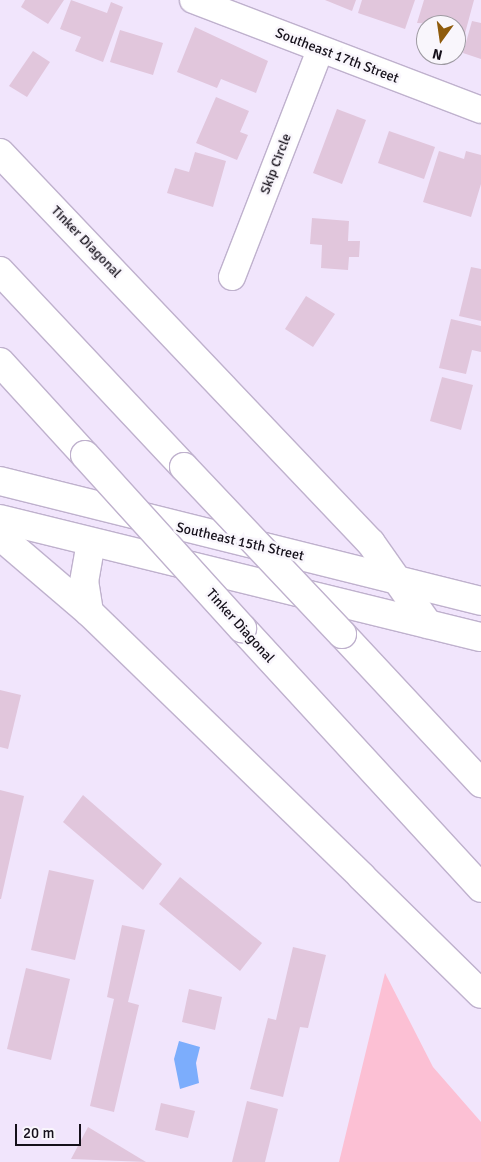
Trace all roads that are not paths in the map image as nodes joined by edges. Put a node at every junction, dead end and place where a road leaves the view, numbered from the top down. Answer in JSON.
{"nodes":[{"id":1,"x":193,"y":0,"type":"edge"},
{"id":2,"x":320,"y":50,"type":"junction"},
{"id":3,"x":481,"y":110,"type":"edge"},
{"id":4,"x":0,"y":153,"type":"edge"},
{"id":5,"x":0,"y":271,"type":"edge"},
{"id":6,"x":232,"y":277,"type":"dead end"},
{"id":7,"x":0,"y":362,"type":"edge"},
{"id":8,"x":0,"y":481,"type":"edge"},
{"id":9,"x":0,"y":519,"type":"edge"},
{"id":10,"x":0,"y":536,"type":"edge"},
{"id":11,"x":91,"y":543,"type":"junction"},
{"id":12,"x":398,"y":578,"type":"junction"},
{"id":13,"x":481,"y":601,"type":"edge"},
{"id":14,"x":89,"y":612,"type":"junction"},
{"id":15,"x":428,"y":624,"type":"junction"},
{"id":16,"x":481,"y":638,"type":"edge"},
{"id":17,"x":481,"y":783,"type":"edge"},
{"id":18,"x":481,"y":888,"type":"edge"},
{"id":19,"x":481,"y":994,"type":"edge"}],
"edges":[{"from":1,"to":2,"type":"street","name":"Southeast 17th Street"},
{"from":2,"to":3,"type":"street","name":"Southeast 17th Street"},
{"from":2,"to":6,"type":"street","name":"Skip Circle"},
{"from":4,"to":12,"type":"main road","name":"Tinker Diagonal"},
{"from":5,"to":17,"type":"main road","bridge":true},
{"from":7,"to":18,"type":"main road","name":"Tinker Diagonal","bridge":true},
{"from":8,"to":12,"type":"main road","name":"Southeast 15th Street"},
{"from":9,"to":11,"type":"main road"},
{"from":10,"to":14,"type":"main road"},
{"from":11,"to":14,"type":"main road"},
{"from":11,"to":15,"type":"main road"},
{"from":12,"to":13,"type":"main road","name":"Southeast 15th Street"},
{"from":12,"to":15,"type":"main road","name":"Tinker Diagonal"},
{"from":14,"to":19,"type":"main road"},
{"from":15,"to":16,"type":"main road"}]}
